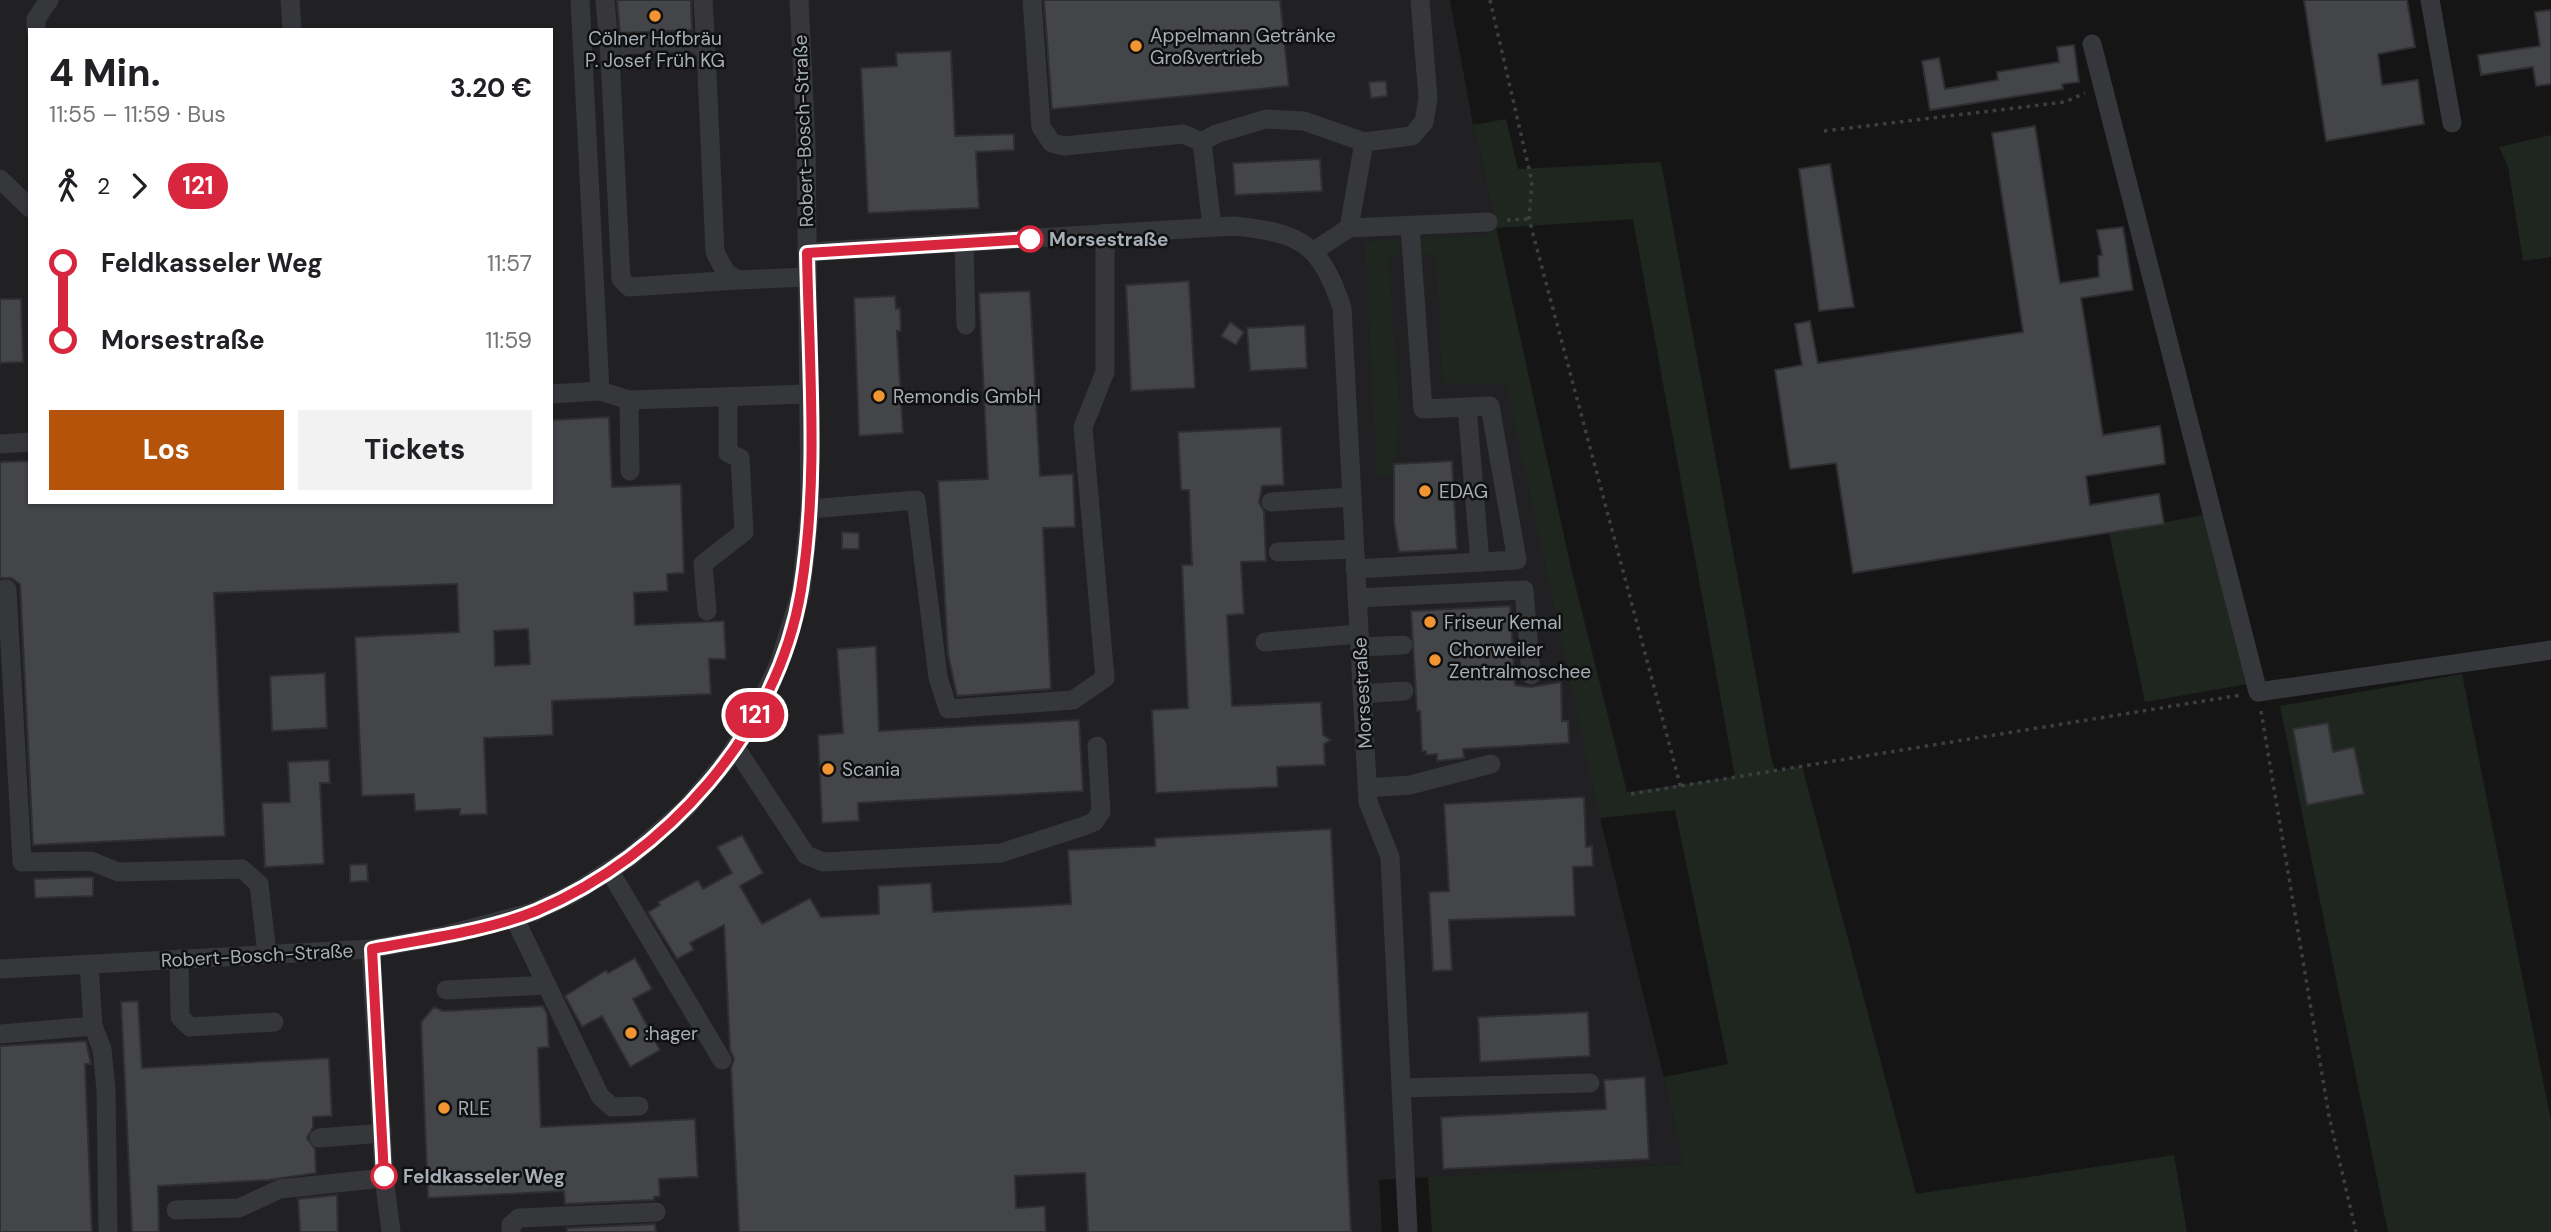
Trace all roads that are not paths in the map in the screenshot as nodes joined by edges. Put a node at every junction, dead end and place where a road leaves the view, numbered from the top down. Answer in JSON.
{"nodes":[{"id":1,"x":49,"y":0,"type":"edge"},
{"id":2,"x":290,"y":0,"type":"edge"},
{"id":3,"x":580,"y":0,"type":"edge"},
{"id":4,"x":606,"y":0,"type":"edge"},
{"id":5,"x":704,"y":0,"type":"edge"},
{"id":6,"x":799,"y":0,"type":"edge"},
{"id":7,"x":1032,"y":0,"type":"edge"},
{"id":8,"x":1420,"y":0,"type":"edge"},
{"id":9,"x":2430,"y":0,"type":"edge"},
{"id":10,"x":36,"y":28,"type":"edge"},
{"id":11,"x":292,"y":28,"type":"edge"},
{"id":12,"x":2092,"y":44,"type":"dead end"},
{"id":13,"x":706,"y":51,"type":"junction"},
{"id":14,"x":610,"y":57,"type":"junction"},
{"id":15,"x":2452,"y":123,"type":"dead end"},
{"id":16,"x":1202,"y":142,"type":"junction"},
{"id":17,"x":1364,"y":142,"type":"junction"},
{"id":18,"x":0,"y":179,"type":"edge"},
{"id":19,"x":28,"y":206,"type":"edge"},
{"id":20,"x":1488,"y":222,"type":"dead end"},
{"id":21,"x":1212,"y":227,"type":"junction"},
{"id":22,"x":1410,"y":227,"type":"junction"},
{"id":23,"x":1349,"y":228,"type":"junction"},
{"id":24,"x":1105,"y":233,"type":"junction"},
{"id":25,"x":964,"y":242,"type":"junction"},
{"id":26,"x":1314,"y":251,"type":"junction"},
{"id":27,"x":807,"y":253,"type":"junction"},
{"id":28,"x":807,"y":277,"type":"junction"},
{"id":29,"x":738,"y":281,"type":"junction"},
{"id":30,"x":966,"y":325,"type":"dead end"},
{"id":31,"x":600,"y":391,"type":"junction"},
{"id":32,"x":553,"y":394,"type":"edge"},
{"id":33,"x":809,"y":394,"type":"junction"},
{"id":34,"x":728,"y":399,"type":"junction"},
{"id":35,"x":629,"y":400,"type":"junction"},
{"id":36,"x":1466,"y":407,"type":"junction"},
{"id":37,"x":28,"y":442,"type":"edge"},
{"id":38,"x":0,"y":444,"type":"edge"},
{"id":39,"x":630,"y":471,"type":"dead end"},
{"id":40,"x":1352,"y":497,"type":"junction"},
{"id":41,"x":1271,"y":502,"type":"dead end"},
{"id":42,"x":810,"y":509,"type":"junction"},
{"id":43,"x":1354,"y":549,"type":"junction"},
{"id":44,"x":1278,"y":552,"type":"dead end"},
{"id":45,"x":1480,"y":562,"type":"junction"},
{"id":46,"x":1355,"y":569,"type":"junction"},
{"id":47,"x":0,"y":590,"type":"edge"},
{"id":48,"x":1357,"y":598,"type":"junction"},
{"id":49,"x":707,"y":611,"type":"dead end"},
{"id":50,"x":1359,"y":640,"type":"junction"},
{"id":51,"x":1265,"y":642,"type":"dead end"},
{"id":52,"x":1403,"y":645,"type":"dead end"},
{"id":53,"x":2551,"y":650,"type":"edge"},
{"id":54,"x":1531,"y":675,"type":"dead end"},
{"id":55,"x":1404,"y":691,"type":"dead end"},
{"id":56,"x":1362,"y":694,"type":"junction"},
{"id":57,"x":1097,"y":746,"type":"dead end"},
{"id":58,"x":735,"y":747,"type":"junction"},
{"id":59,"x":1491,"y":764,"type":"dead end"},
{"id":60,"x":1367,"y":788,"type":"junction"},
{"id":61,"x":609,"y":870,"type":"junction"},
{"id":62,"x":514,"y":917,"type":"junction"},
{"id":63,"x":372,"y":949,"type":"junction"},
{"id":64,"x":267,"y":954,"type":"junction"},
{"id":65,"x":179,"y":959,"type":"junction"},
{"id":66,"x":89,"y":964,"type":"junction"},
{"id":67,"x":0,"y":969,"type":"edge"},
{"id":68,"x":547,"y":985,"type":"junction"},
{"id":69,"x":446,"y":990,"type":"dead end"},
{"id":70,"x":274,"y":1022,"type":"dead end"},
{"id":71,"x":93,"y":1026,"type":"junction"},
{"id":72,"x":0,"y":1034,"type":"edge"},
{"id":73,"x":722,"y":1060,"type":"dead end"},
{"id":74,"x":1590,"y":1083,"type":"dead end"},
{"id":75,"x":1401,"y":1088,"type":"junction"},
{"id":76,"x":639,"y":1106,"type":"dead end"},
{"id":77,"x":382,"y":1133,"type":"junction"},
{"id":78,"x":319,"y":1138,"type":"dead end"},
{"id":79,"x":384,"y":1178,"type":"junction"},
{"id":80,"x":176,"y":1210,"type":"dead end"},
{"id":81,"x":656,"y":1212,"type":"dead end"},
{"id":82,"x":108,"y":1232,"type":"edge"},
{"id":83,"x":391,"y":1232,"type":"edge"},
{"id":84,"x":511,"y":1232,"type":"edge"},
{"id":85,"x":1408,"y":1232,"type":"edge"}],
"edges":[{"from":1,"to":10,"type":"street"},
{"from":2,"to":11,"type":"street"},
{"from":3,"to":31,"type":"street"},
{"from":4,"to":14,"type":"street"},
{"from":5,"to":13,"type":"street"},
{"from":6,"to":27,"type":"street","name":"Robert-Bosch-Straße"},
{"from":7,"to":16,"type":"street"},
{"from":8,"to":17,"type":"street"},
{"from":9,"to":15,"type":"street"},
{"from":12,"to":53,"type":"street"},
{"from":13,"to":14,"type":"street"},
{"from":13,"to":29,"type":"street"},
{"from":14,"to":29,"type":"street"},
{"from":16,"to":17,"type":"street"},
{"from":16,"to":21,"type":"street"},
{"from":17,"to":23,"type":"street"},
{"from":18,"to":19,"type":"street"},
{"from":20,"to":22,"type":"street"},
{"from":21,"to":24,"type":"street","name":"Morsestraße"},
{"from":21,"to":26,"type":"street","name":"Morsestraße"},
{"from":22,"to":23,"type":"street"},
{"from":22,"to":36,"type":"street"},
{"from":23,"to":26,"type":"street"},
{"from":24,"to":25,"type":"street","name":"Morsestraße"},
{"from":24,"to":42,"type":"street"},
{"from":25,"to":27,"type":"street","name":"Morsestraße"},
{"from":25,"to":30,"type":"street"},
{"from":26,"to":40,"type":"street","name":"Morsestraße"},
{"from":27,"to":28,"type":"street","name":"Robert-Bosch-Straße"},
{"from":28,"to":29,"type":"street"},
{"from":28,"to":33,"type":"street","name":"Robert-Bosch-Straße"},
{"from":31,"to":32,"type":"street"},
{"from":31,"to":35,"type":"street"},
{"from":33,"to":34,"type":"street"},
{"from":33,"to":42,"type":"street","name":"Robert-Bosch-Straße"},
{"from":34,"to":35,"type":"street"},
{"from":34,"to":49,"type":"street"},
{"from":35,"to":39,"type":"street"},
{"from":36,"to":45,"type":"street"},
{"from":36,"to":45,"type":"street"},
{"from":37,"to":38,"type":"street"},
{"from":40,"to":41,"type":"street"},
{"from":40,"to":43,"type":"street","name":"Morsestraße"},
{"from":42,"to":58,"type":"street","name":"Robert-Bosch-Straße"},
{"from":43,"to":44,"type":"street"},
{"from":43,"to":46,"type":"street","name":"Morsestraße"},
{"from":45,"to":46,"type":"street"},
{"from":46,"to":48,"type":"street","name":"Morsestraße"},
{"from":47,"to":64,"type":"street"},
{"from":48,"to":50,"type":"street","name":"Morsestraße"},
{"from":48,"to":54,"type":"street"},
{"from":50,"to":51,"type":"street"},
{"from":50,"to":52,"type":"street"},
{"from":50,"to":56,"type":"street","name":"Morsestraße"},
{"from":55,"to":56,"type":"street"},
{"from":56,"to":60,"type":"street","name":"Morsestraße"},
{"from":57,"to":58,"type":"street"},
{"from":58,"to":61,"type":"street","name":"Robert-Bosch-Straße"},
{"from":59,"to":60,"type":"street"},
{"from":60,"to":75,"type":"street","name":"Morsestraße"},
{"from":61,"to":62,"type":"street","name":"Robert-Bosch-Straße"},
{"from":61,"to":73,"type":"street"},
{"from":62,"to":63,"type":"street","name":"Robert-Bosch-Straße"},
{"from":62,"to":68,"type":"street"},
{"from":63,"to":64,"type":"street","name":"Robert-Bosch-Straße"},
{"from":63,"to":77,"type":"street"},
{"from":64,"to":65,"type":"street","name":"Robert-Bosch-Straße"},
{"from":65,"to":66,"type":"street","name":"Robert-Bosch-Straße"},
{"from":65,"to":70,"type":"street"},
{"from":66,"to":67,"type":"street","name":"Robert-Bosch-Straße"},
{"from":66,"to":71,"type":"street"},
{"from":68,"to":69,"type":"street"},
{"from":68,"to":76,"type":"street"},
{"from":71,"to":72,"type":"street"},
{"from":71,"to":82,"type":"street"},
{"from":74,"to":75,"type":"street"},
{"from":75,"to":85,"type":"street","name":"Morsestraße"},
{"from":77,"to":78,"type":"street"},
{"from":77,"to":79,"type":"street"},
{"from":79,"to":80,"type":"street"},
{"from":79,"to":83,"type":"street"},
{"from":81,"to":84,"type":"street"}]}
